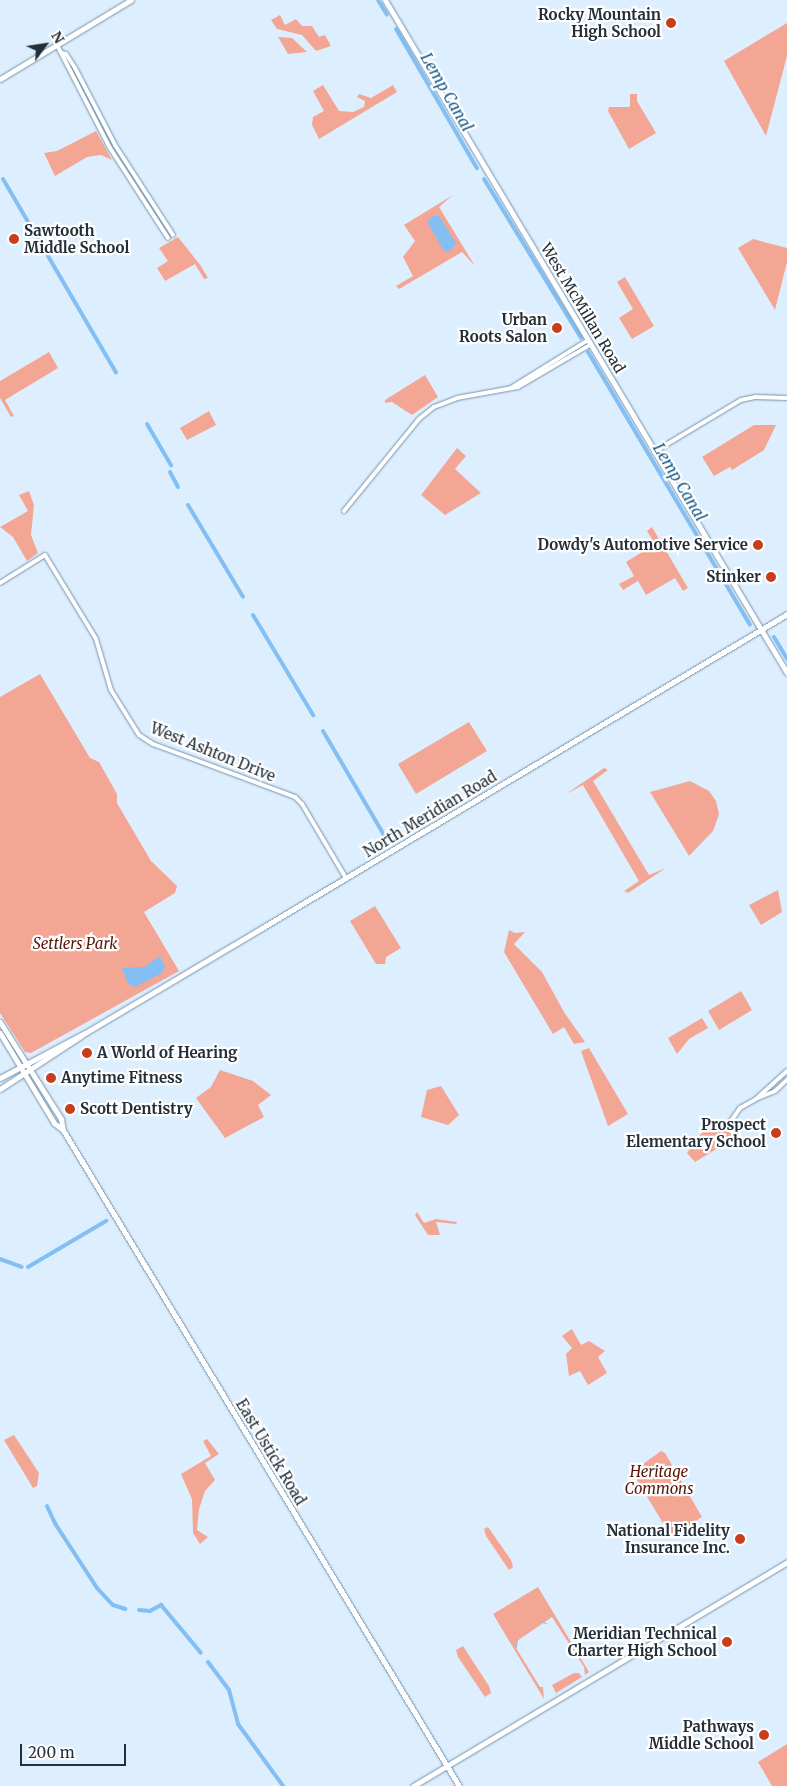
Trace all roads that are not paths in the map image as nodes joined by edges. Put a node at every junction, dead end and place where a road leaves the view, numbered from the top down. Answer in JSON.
{"nodes":[{"id":1,"x":131,"y":0,"type":"edge"},
{"id":2,"x":385,"y":0,"type":"edge"},
{"id":3,"x":57,"y":45,"type":"junction"},
{"id":4,"x":62,"y":53,"type":"junction"},
{"id":5,"x":0,"y":79,"type":"edge"},
{"id":6,"x":173,"y":235,"type":"dead end"},
{"id":7,"x":168,"y":238,"type":"dead end"},
{"id":8,"x":589,"y":342,"type":"junction"},
{"id":9,"x":787,"y":398,"type":"edge"},
{"id":10,"x":654,"y":452,"type":"junction"},
{"id":11,"x":344,"y":511,"type":"dead end"},
{"id":12,"x":0,"y":582,"type":"edge"},
{"id":13,"x":787,"y":614,"type":"edge"},
{"id":14,"x":761,"y":629,"type":"junction"},
{"id":15,"x":787,"y":673,"type":"edge"},
{"id":16,"x":346,"y":878,"type":"junction"},
{"id":17,"x":0,"y":1022,"type":"edge"},
{"id":18,"x":85,"y":1032,"type":"junction"},
{"id":19,"x":0,"y":1033,"type":"edge"},
{"id":20,"x":26,"y":1062,"type":"junction"},
{"id":21,"x":19,"y":1066,"type":"junction"},
{"id":22,"x":30,"y":1069,"type":"junction"},
{"id":23,"x":787,"y":1071,"type":"edge"},
{"id":24,"x":24,"y":1074,"type":"junction"},
{"id":25,"x":0,"y":1078,"type":"edge"},
{"id":26,"x":787,"y":1080,"type":"edge"},
{"id":27,"x":0,"y":1089,"type":"edge"},
{"id":28,"x":756,"y":1099,"type":"junction"},
{"id":29,"x":731,"y":1122,"type":"dead end"},
{"id":30,"x":63,"y":1130,"type":"junction"},
{"id":31,"x":787,"y":1562,"type":"edge"},
{"id":32,"x":447,"y":1766,"type":"junction"},
{"id":33,"x":413,"y":1786,"type":"edge"},
{"id":34,"x":459,"y":1786,"type":"edge"}],
"edges":[{"from":1,"to":3,"type":"main road"},
{"from":2,"to":8,"type":"main road","name":"West McMillan Road"},
{"from":3,"to":4,"type":"street"},
{"from":3,"to":5,"type":"main road"},
{"from":4,"to":6,"type":"street"},
{"from":4,"to":7,"type":"street"},
{"from":8,"to":10,"type":"main road","name":"West McMillan Road"},
{"from":8,"to":11,"type":"street"},
{"from":9,"to":10,"type":"street"},
{"from":10,"to":14,"type":"main road","name":"West McMillan Road"},
{"from":12,"to":16,"type":"street","name":"West Ashton Drive"},
{"from":13,"to":14,"type":"main road","name":"North Meridian Road"},
{"from":14,"to":15,"type":"main road","name":"West McMillan Road"},
{"from":14,"to":16,"type":"main road","name":"North Meridian Road"},
{"from":16,"to":18,"type":"main road","name":"North Meridian Road"},
{"from":17,"to":20,"type":"main road","name":"East Ustick Road"},
{"from":18,"to":20,"type":"main road","name":"North Meridian Road"},
{"from":18,"to":22,"type":"main road","name":"North Meridian Road"},
{"from":19,"to":21,"type":"main road","name":"East Ustick Road"},
{"from":20,"to":21,"type":"main road","name":"North Meridian Road"},
{"from":20,"to":22,"type":"main road","name":"East Ustick Road"},
{"from":21,"to":24,"type":"main road","name":"East Ustick Road"},
{"from":21,"to":25,"type":"main road","name":"North Meridian Road"},
{"from":22,"to":24,"type":"main road","name":"North Meridian Road"},
{"from":22,"to":30,"type":"main road","name":"East Ustick Road"},
{"from":23,"to":28,"type":"street"},
{"from":24,"to":27,"type":"main road","name":"North Meridian Road"},
{"from":24,"to":30,"type":"main road","name":"East Ustick Road"},
{"from":26,"to":28,"type":"street"},
{"from":28,"to":29,"type":"street"},
{"from":30,"to":32,"type":"main road","name":"East Ustick Road"},
{"from":31,"to":32,"type":"main road"},
{"from":32,"to":33,"type":"main road"},
{"from":32,"to":34,"type":"main road","name":"East Ustick Road"}]}
